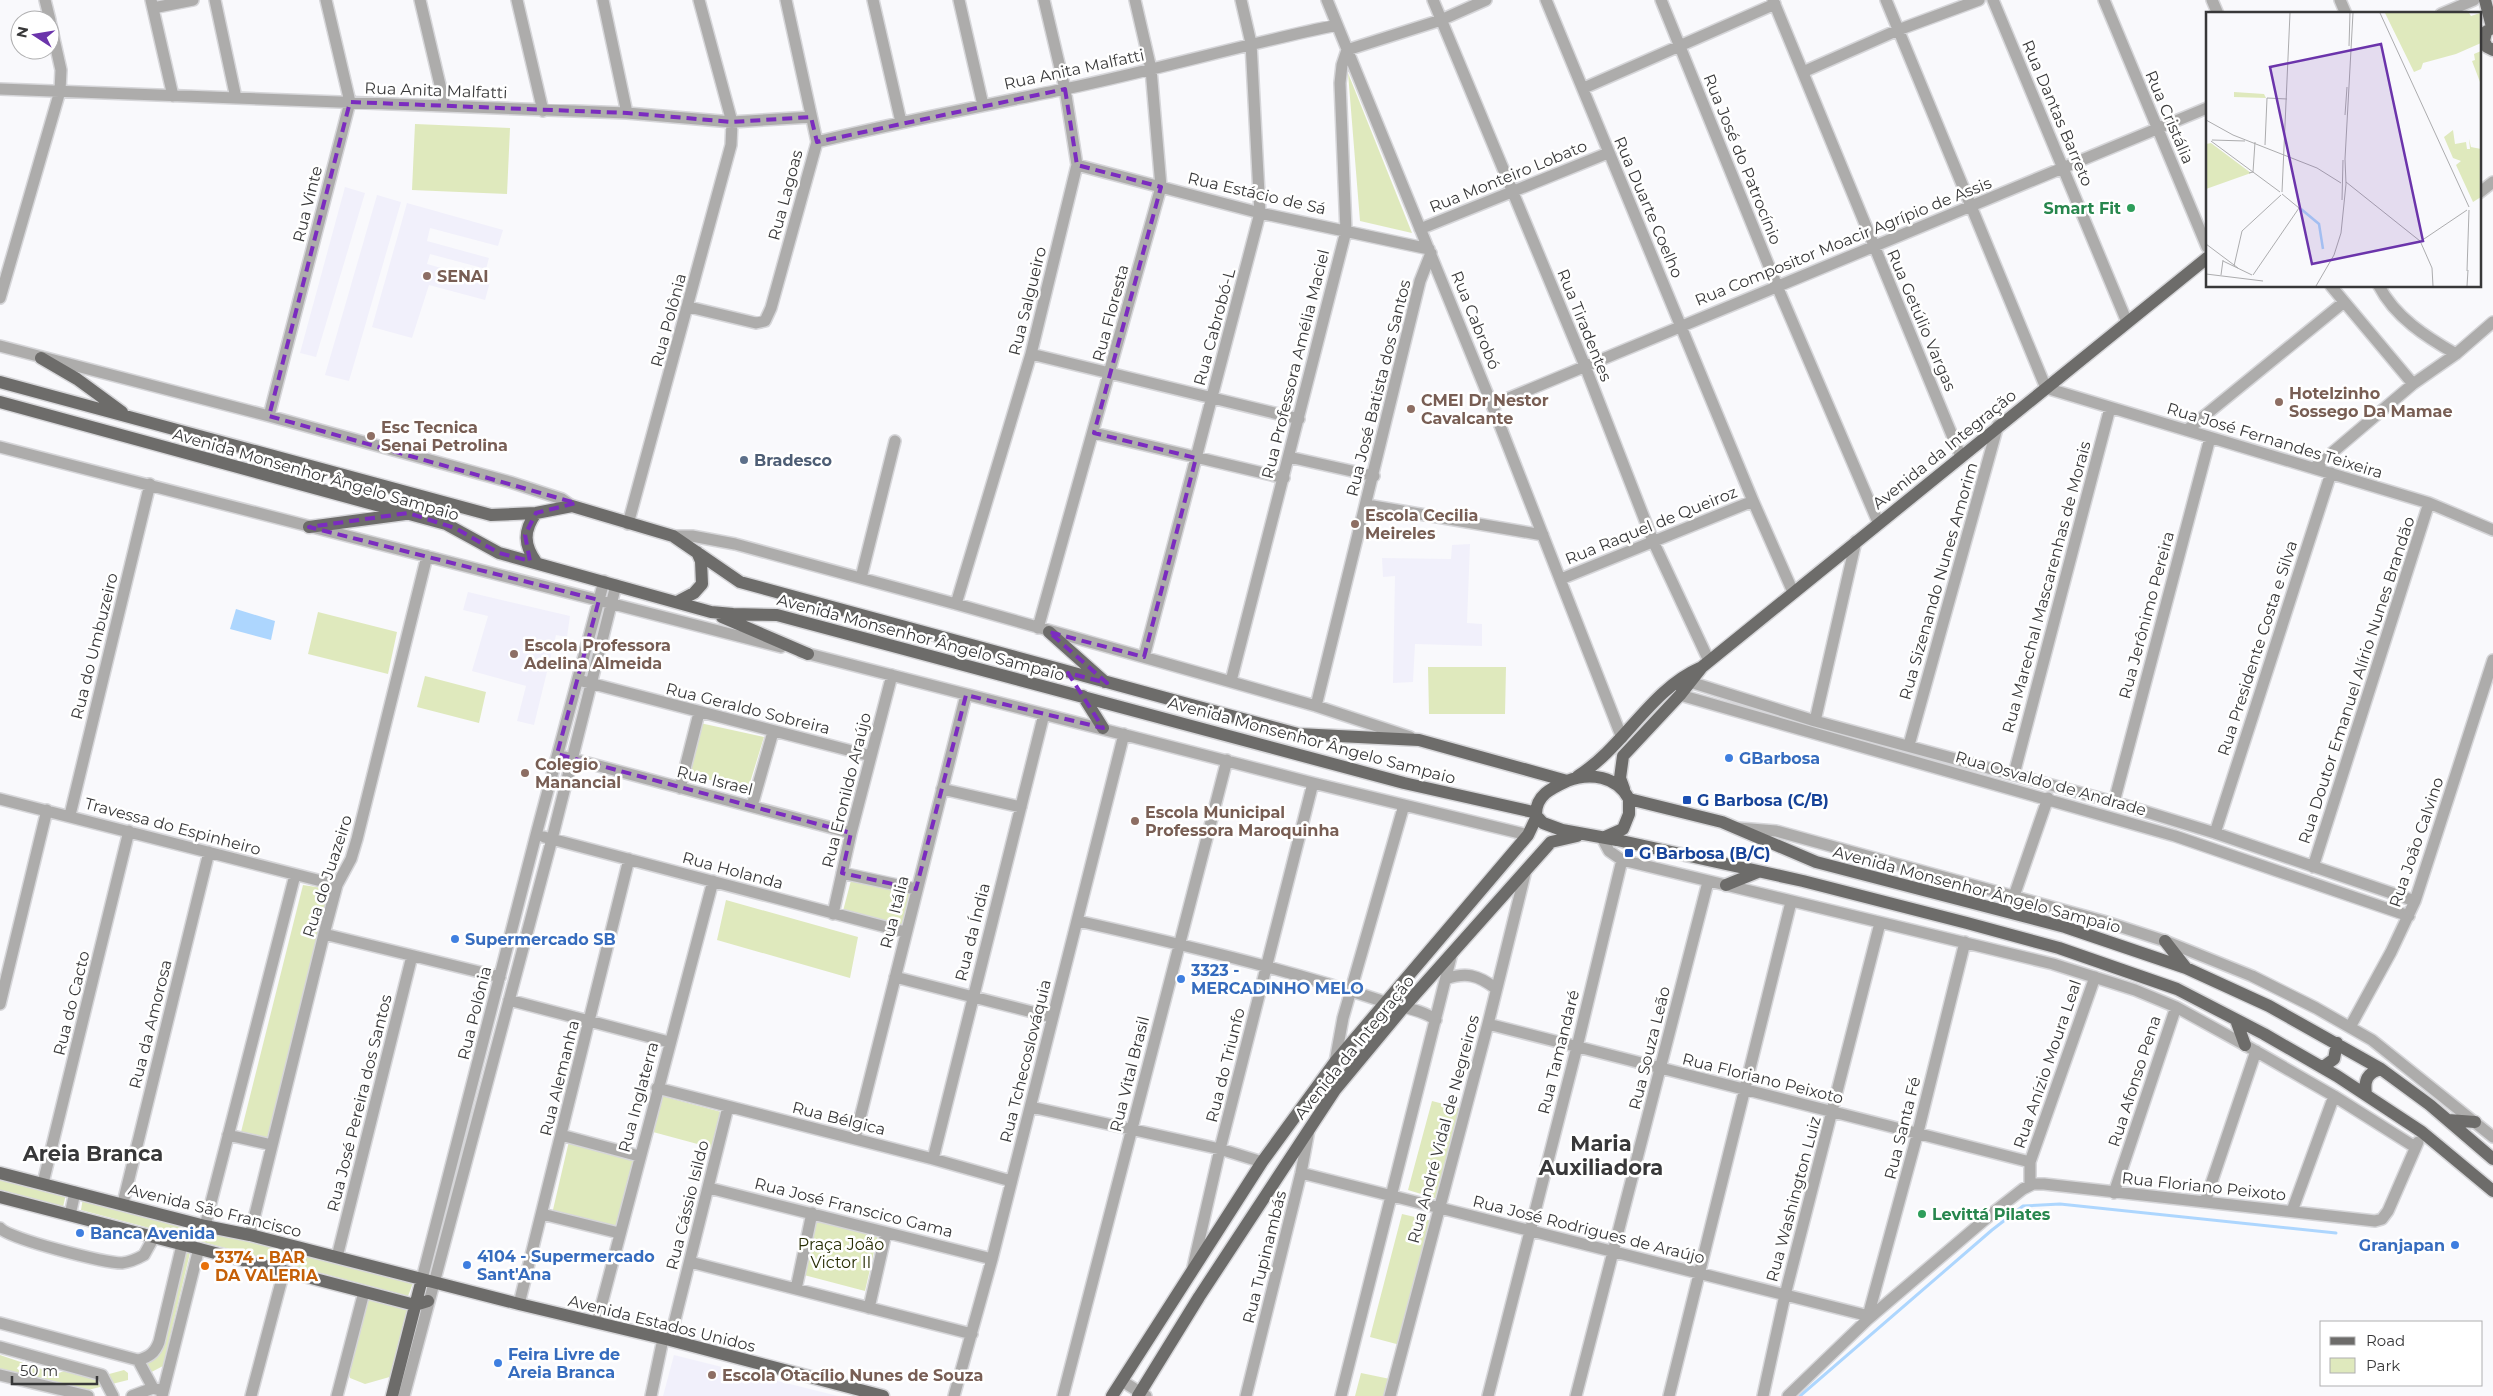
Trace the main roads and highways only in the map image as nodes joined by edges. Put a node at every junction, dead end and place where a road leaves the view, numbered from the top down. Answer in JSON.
{"nodes":[{"id":1,"x":2485,"y":0,"type":"edge"},
{"id":2,"x":2487,"y":32,"type":"edge"},
{"id":3,"x":2488,"y":52,"type":"edge"},
{"id":4,"x":2206,"y":259,"type":"edge"},
{"id":5,"x":41,"y":358,"type":"road end"},
{"id":6,"x":0,"y":382,"type":"edge"},
{"id":7,"x":0,"y":402,"type":"edge"},
{"id":8,"x":128,"y":417,"type":"junction"},
{"id":9,"x":408,"y":513,"type":"junction"},
{"id":10,"x":536,"y":513,"type":"junction"},
{"id":11,"x":309,"y":526,"type":"road end"},
{"id":12,"x":696,"y":551,"type":"junction"},
{"id":13,"x":536,"y":562,"type":"junction"},
{"id":14,"x":677,"y":602,"type":"junction"},
{"id":15,"x":711,"y":612,"type":"junction"},
{"id":16,"x":1044,"y":630,"type":"road end"},
{"id":17,"x":808,"y":654,"type":"road end"},
{"id":18,"x":1706,"y":664,"type":"junction"},
{"id":19,"x":1107,"y":683,"type":"junction"},
{"id":20,"x":1083,"y":696,"type":"junction"},
{"id":21,"x":1102,"y":728,"type":"road end"},
{"id":22,"x":1573,"y":778,"type":"junction"},
{"id":23,"x":1626,"y":794,"type":"junction"},
{"id":24,"x":1536,"y":815,"type":"junction"},
{"id":25,"x":1586,"y":836,"type":"junction"},
{"id":26,"x":1602,"y":838,"type":"junction"},
{"id":27,"x":1760,"y":872,"type":"junction"},
{"id":28,"x":1726,"y":885,"type":"road end"},
{"id":29,"x":2165,"y":941,"type":"road end"},
{"id":30,"x":2186,"y":968,"type":"junction"},
{"id":31,"x":2236,"y":1020,"type":"junction"},
{"id":32,"x":2337,"y":1043,"type":"junction"},
{"id":33,"x":2250,"y":1048,"type":"road end"},
{"id":34,"x":2323,"y":1067,"type":"junction"},
{"id":35,"x":2381,"y":1069,"type":"junction"},
{"id":36,"x":2366,"y":1094,"type":"junction"},
{"id":37,"x":2448,"y":1120,"type":"junction"},
{"id":38,"x":2475,"y":1122,"type":"road end"},
{"id":39,"x":2493,"y":1159,"type":"edge"},
{"id":40,"x":0,"y":1173,"type":"edge"},
{"id":41,"x":2493,"y":1190,"type":"edge"},
{"id":42,"x":0,"y":1198,"type":"edge"},
{"id":43,"x":428,"y":1280,"type":"junction"},
{"id":44,"x":428,"y":1301,"type":"road end"},
{"id":45,"x":415,"y":1305,"type":"junction"},
{"id":46,"x":1141,"y":1395,"type":"edge"},
{"id":47,"x":392,"y":1396,"type":"edge"},
{"id":48,"x":883,"y":1396,"type":"edge"},
{"id":49,"x":1112,"y":1396,"type":"edge"}],
"edges":[{"from":1,"to":2,"type":"main road"},
{"from":2,"to":3,"type":"main road"},
{"from":4,"to":18,"type":"main road","name":"Avenida da Integração"},
{"from":5,"to":8,"type":"main road"},
{"from":6,"to":8,"type":"main road","name":"Avenida Monsenhor Ângelo Sampaio"},
{"from":7,"to":9,"type":"main road","name":"Avenida Monsenhor Ângelo Sampaio"},
{"from":8,"to":10,"type":"main road","name":"Avenida Monsenhor Ângelo Sampaio"},
{"from":9,"to":11,"type":"main road"},
{"from":9,"to":13,"type":"main road","name":"Avenida Monsenhor Ângelo Sampaio"},
{"from":10,"to":12,"type":"main road","name":"Avenida Monsenhor Ângelo Sampaio"},
{"from":10,"to":13,"type":"main road"},
{"from":12,"to":14,"type":"main road"},
{"from":12,"to":19,"type":"main road","name":"Avenida Monsenhor Ângelo Sampaio"},
{"from":13,"to":14,"type":"main road","name":"Avenida Monsenhor Ângelo Sampaio"},
{"from":14,"to":15,"type":"main road","name":"Avenida Monsenhor Ângelo Sampaio"},
{"from":15,"to":17,"type":"main road"},
{"from":15,"to":20,"type":"main road","name":"Avenida Monsenhor Ângelo Sampaio"},
{"from":16,"to":19,"type":"main road"},
{"from":18,"to":22,"type":"main road"},
{"from":18,"to":23,"type":"main road"},
{"from":19,"to":22,"type":"main road","name":"Avenida Monsenhor Ângelo Sampaio"},
{"from":20,"to":21,"type":"main road"},
{"from":20,"to":24,"type":"main road","name":"Avenida Monsenhor Ângelo Sampaio"},
{"from":22,"to":23,"type":"main road","name":"Avenida Monsenhor Ângelo Sampaio"},
{"from":22,"to":24,"type":"main road"},
{"from":23,"to":26,"type":"main road"},
{"from":23,"to":30,"type":"main road","name":"Avenida Monsenhor Ângelo Sampaio"},
{"from":24,"to":25,"type":"main road","name":"Avenida Monsenhor Ângelo Sampaio"},
{"from":24,"to":49,"type":"main road","name":"Avenida da Integração"},
{"from":25,"to":26,"type":"main road","name":"Avenida Monsenhor Ângelo Sampaio"},
{"from":25,"to":46,"type":"main road","name":"Avenida da Integração"},
{"from":26,"to":27,"type":"main road","name":"Avenida Monsenhor Ângelo Sampaio"},
{"from":27,"to":28,"type":"main road"},
{"from":27,"to":31,"type":"main road","name":"Avenida Monsenhor Ângelo Sampaio"},
{"from":29,"to":30,"type":"main road"},
{"from":30,"to":32,"type":"main road","name":"Avenida Monsenhor Ângelo Sampaio"},
{"from":31,"to":33,"type":"main road"},
{"from":31,"to":34,"type":"main road","name":"Avenida Monsenhor Ângelo Sampaio"},
{"from":32,"to":34,"type":"main road"},
{"from":32,"to":35,"type":"main road","name":"Avenida Monsenhor Ângelo Sampaio"},
{"from":34,"to":36,"type":"main road","name":"Avenida Monsenhor Ângelo Sampaio"},
{"from":35,"to":36,"type":"main road"},
{"from":35,"to":37,"type":"main road","name":"Avenida Monsenhor Ângelo Sampaio"},
{"from":36,"to":41,"type":"main road","name":"Avenida Monsenhor Ângelo Sampaio"},
{"from":37,"to":38,"type":"main road"},
{"from":37,"to":39,"type":"main road","name":"Avenida Monsenhor Ângelo Sampaio"},
{"from":40,"to":43,"type":"main road","name":"Avenida São Francisco"},
{"from":42,"to":45,"type":"main road"},
{"from":43,"to":45,"type":"main road","name":"Rua Polônia"},
{"from":43,"to":48,"type":"main road","name":"Avenida Estados Unidos"},
{"from":44,"to":45,"type":"main road"},
{"from":45,"to":47,"type":"main road","name":"Rua Polônia"}]}
